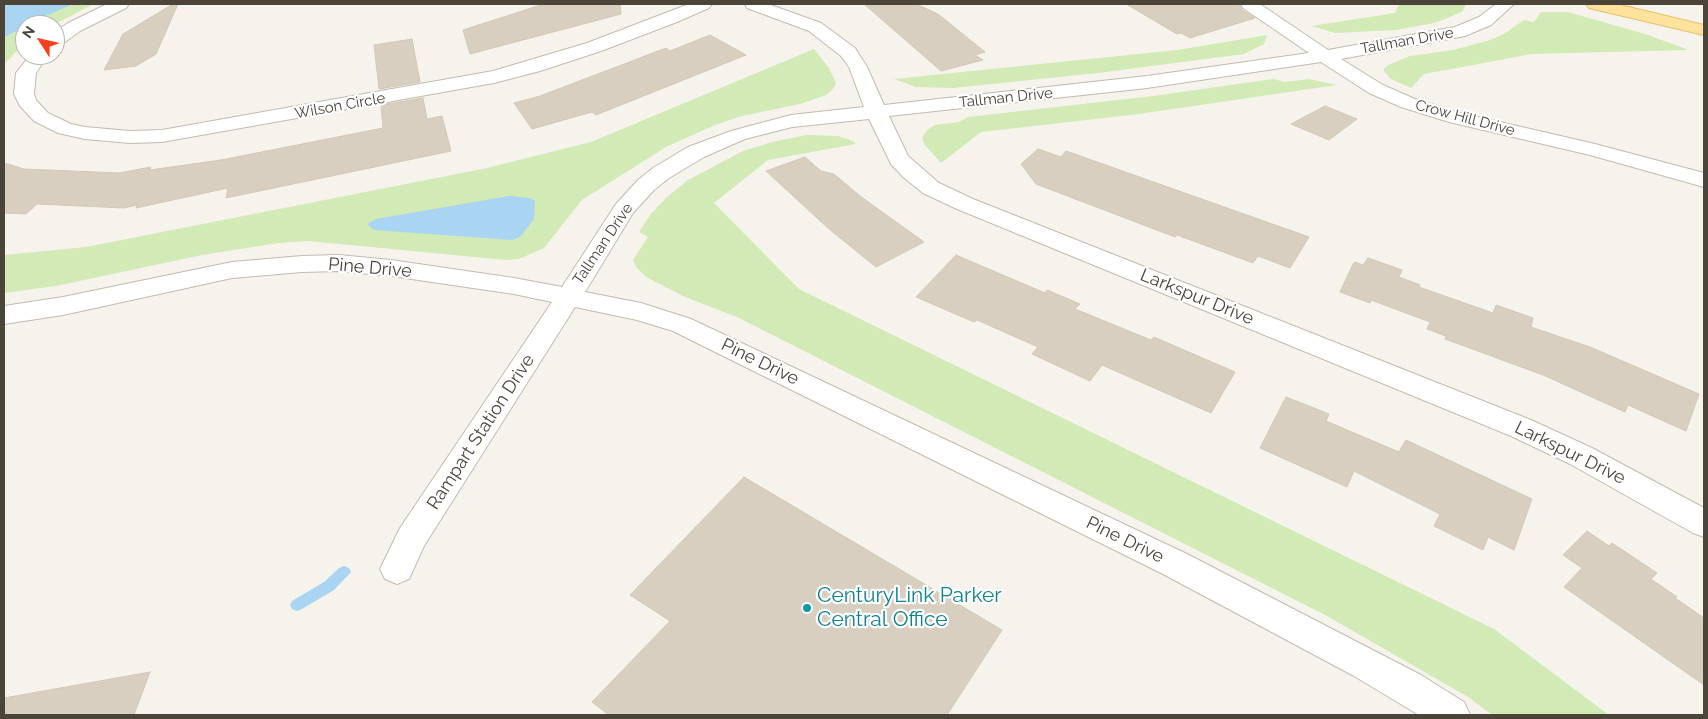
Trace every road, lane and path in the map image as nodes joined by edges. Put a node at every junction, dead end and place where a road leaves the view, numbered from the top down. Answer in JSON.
{"nodes":[{"id":1,"x":120,"y":4,"type":"edge"},
{"id":2,"x":703,"y":4,"type":"edge"},
{"id":3,"x":753,"y":4,"type":"edge"},
{"id":4,"x":1248,"y":4,"type":"edge"},
{"id":5,"x":1506,"y":4,"type":"edge"},
{"id":6,"x":1595,"y":4,"type":"edge"},
{"id":7,"x":1704,"y":30,"type":"edge"},
{"id":8,"x":65,"y":34,"type":"edge"},
{"id":9,"x":1325,"y":56,"type":"junction"},
{"id":10,"x":32,"y":65,"type":"edge"},
{"id":11,"x":877,"y":111,"type":"junction"},
{"id":12,"x":1704,"y":180,"type":"edge"},
{"id":13,"x":568,"y":296,"type":"junction"},
{"id":14,"x":4,"y":315,"type":"edge"},
{"id":15,"x":1704,"y":524,"type":"edge"},
{"id":16,"x":397,"y":569,"type":"dead end"},
{"id":17,"x":1451,"y":715,"type":"edge"}],
"edges":[{"from":1,"to":8,"type":"street"},
{"from":2,"to":10,"type":"street","name":"Wilson Circle"},
{"from":3,"to":11,"type":"street","name":"Larkspur Drive"},
{"from":4,"to":9,"type":"street","name":"Crow Hill Drive"},
{"from":5,"to":9,"type":"street","name":"Tallman Drive"},
{"from":6,"to":7,"type":"main road"},
{"from":9,"to":11,"type":"street","name":"Tallman Drive"},
{"from":9,"to":12,"type":"street","name":"Crow Hill Drive"},
{"from":11,"to":13,"type":"street","name":"Tallman Drive"},
{"from":11,"to":15,"type":"street","name":"Larkspur Drive"},
{"from":13,"to":14,"type":"street","name":"Pine Drive"},
{"from":13,"to":16,"type":"street","name":"Rampart Station Drive"},
{"from":13,"to":17,"type":"street","name":"Pine Drive"}]}
